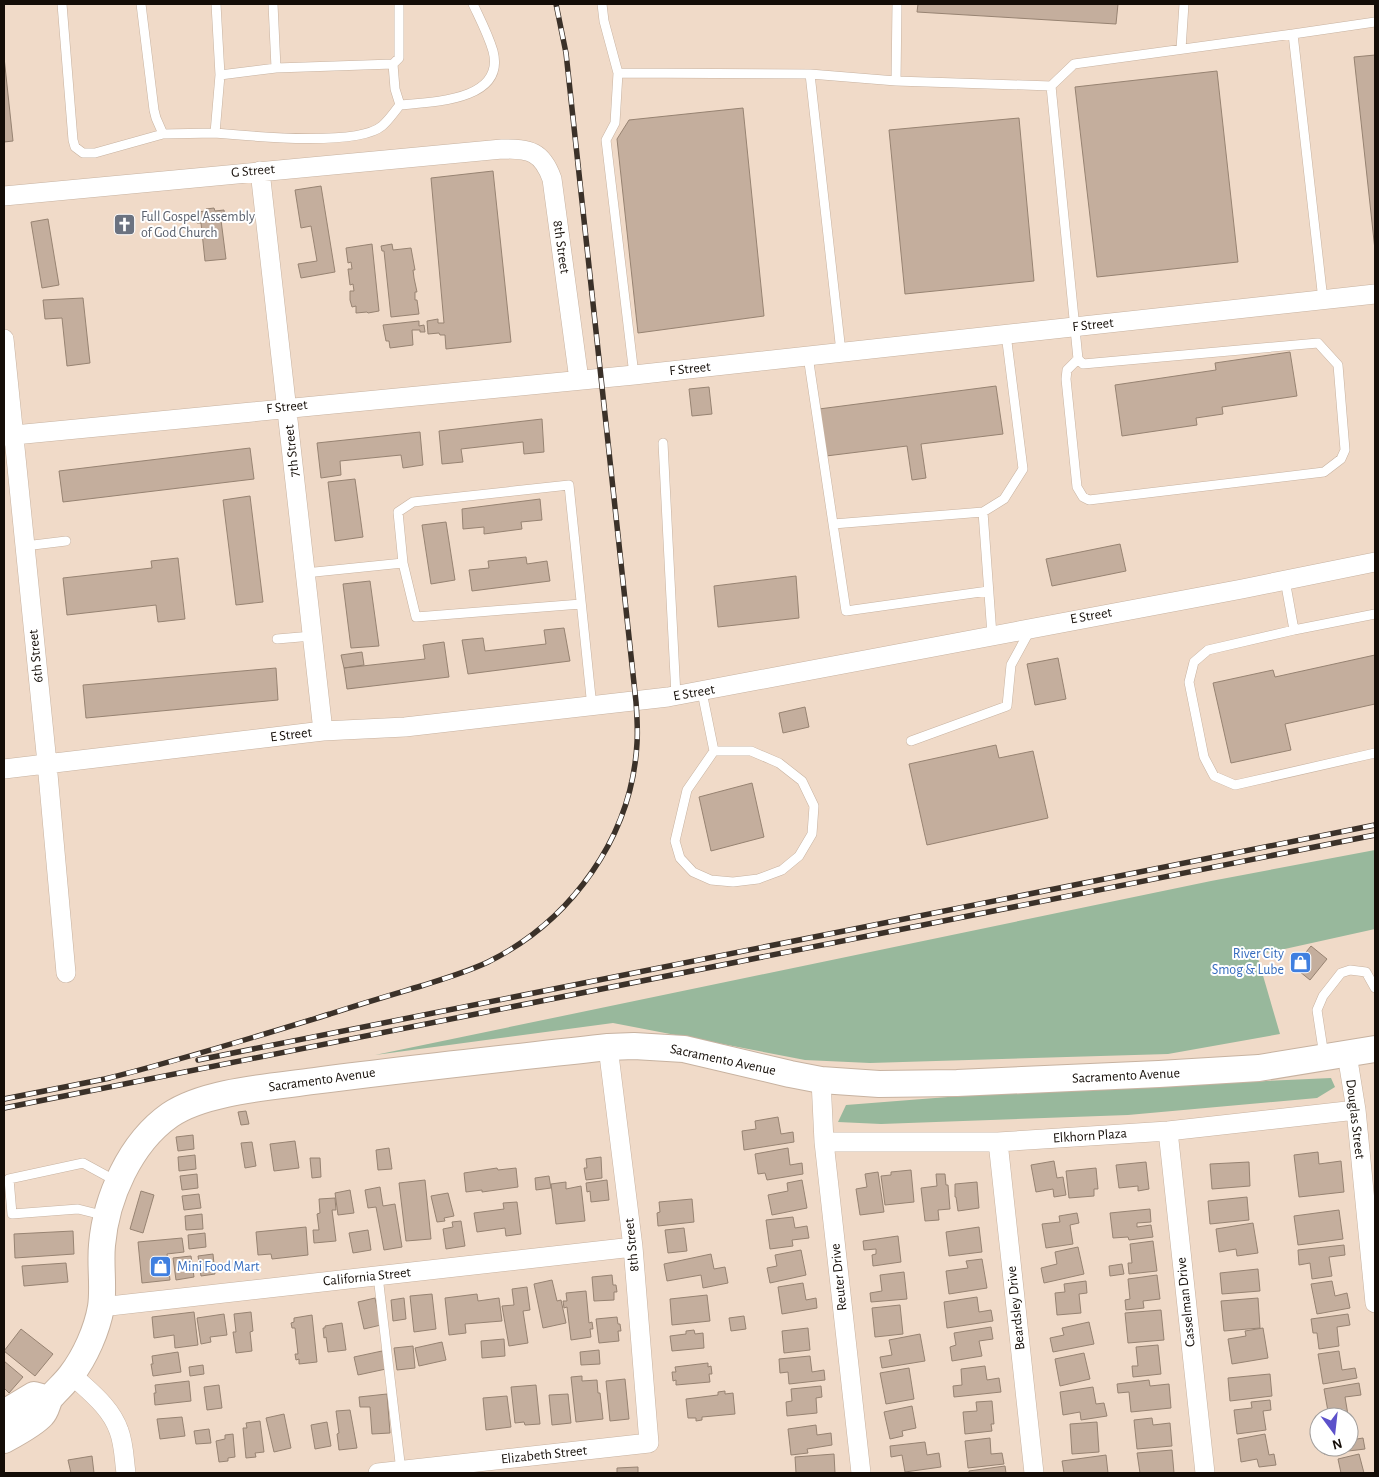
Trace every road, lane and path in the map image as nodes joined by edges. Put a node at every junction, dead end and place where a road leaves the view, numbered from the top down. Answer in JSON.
{"nodes":[{"id":1,"x":62,"y":4,"type":"edge"},
{"id":2,"x":141,"y":4,"type":"edge"},
{"id":3,"x":216,"y":4,"type":"edge"},
{"id":4,"x":273,"y":4,"type":"edge"},
{"id":5,"x":398,"y":4,"type":"edge"},
{"id":6,"x":473,"y":4,"type":"edge"},
{"id":7,"x":602,"y":4,"type":"edge"},
{"id":8,"x":897,"y":4,"type":"edge"},
{"id":9,"x":1184,"y":4,"type":"edge"},
{"id":10,"x":1375,"y":22,"type":"edge"},
{"id":11,"x":1293,"y":34,"type":"junction"},
{"id":12,"x":1181,"y":49,"type":"junction"},
{"id":13,"x":393,"y":64,"type":"junction"},
{"id":14,"x":276,"y":68,"type":"junction"},
{"id":15,"x":618,"y":73,"type":"junction"},
{"id":16,"x":810,"y":74,"type":"junction"},
{"id":17,"x":220,"y":75,"type":"junction"},
{"id":18,"x":896,"y":82,"type":"junction"},
{"id":19,"x":1051,"y":86,"type":"junction"},
{"id":20,"x":400,"y":105,"type":"junction"},
{"id":21,"x":215,"y":133,"type":"junction"},
{"id":22,"x":163,"y":134,"type":"junction"},
{"id":23,"x":502,"y":149,"type":"joint"},
{"id":24,"x":260,"y":171,"type":"junction"},
{"id":25,"x":4,"y":196,"type":"edge"},
{"id":26,"x":1375,"y":294,"type":"edge"},
{"id":27,"x":1323,"y":300,"type":"junction"},
{"id":28,"x":1074,"y":327,"type":"junction"},
{"id":29,"x":1006,"y":334,"type":"junction"},
{"id":30,"x":4,"y":339,"type":"edge"},
{"id":31,"x":841,"y":352,"type":"junction"},
{"id":32,"x":808,"y":356,"type":"junction"},
{"id":33,"x":1078,"y":359,"type":"junction"},
{"id":34,"x":634,"y":375,"type":"junction"},
{"id":35,"x":579,"y":380,"type":"junction"},
{"id":36,"x":287,"y":407,"type":"junction"},
{"id":37,"x":9,"y":435,"type":"edge"},
{"id":38,"x":663,"y":443,"type":"dead end"},
{"id":39,"x":982,"y":512,"type":"junction"},
{"id":40,"x":833,"y":524,"type":"junction"},
{"id":41,"x":66,"y":541,"type":"dead end"},
{"id":42,"x":25,"y":546,"type":"junction"},
{"id":43,"x":1375,"y":562,"type":"edge"},
{"id":44,"x":403,"y":563,"type":"junction"},
{"id":45,"x":305,"y":573,"type":"junction"},
{"id":46,"x":1285,"y":580,"type":"junction"},
{"id":47,"x":988,"y":591,"type":"junction"},
{"id":48,"x":581,"y":604,"type":"junction"},
{"id":49,"x":1375,"y":614,"type":"edge"},
{"id":50,"x":1032,"y":628,"type":"junction"},
{"id":51,"x":1294,"y":630,"type":"junction"},
{"id":52,"x":992,"y":635,"type":"junction"},
{"id":53,"x":312,"y":636,"type":"junction"},
{"id":54,"x":276,"y":640,"type":"dead end"},
{"id":55,"x":702,"y":692,"type":"junction"},
{"id":56,"x":676,"y":696,"type":"junction"},
{"id":57,"x":592,"y":707,"type":"junction"},
{"id":58,"x":323,"y":731,"type":"junction"},
{"id":59,"x":911,"y":741,"type":"dead end"},
{"id":60,"x":714,"y":750,"type":"junction"},
{"id":61,"x":1375,"y":753,"type":"edge"},
{"id":62,"x":47,"y":763,"type":"junction"},
{"id":63,"x":4,"y":769,"type":"edge"},
{"id":64,"x":66,"y":973,"type":"dead end"},
{"id":65,"x":1375,"y":988,"type":"edge"},
{"id":66,"x":608,"y":1047,"type":"junction"},
{"id":67,"x":1375,"y":1049,"type":"edge"},
{"id":68,"x":1335,"y":1055,"type":"junction"},
{"id":69,"x":821,"y":1080,"type":"junction"},
{"id":70,"x":1356,"y":1110,"type":"junction"},
{"id":71,"x":1168,"y":1131,"type":"junction"},
{"id":72,"x":824,"y":1142,"type":"junction"},
{"id":73,"x":998,"y":1142,"type":"junction"},
{"id":74,"x":119,"y":1182,"type":"junction"},
{"id":75,"x":8,"y":1216,"type":"edge"},
{"id":76,"x":106,"y":1216,"type":"junction"},
{"id":77,"x":633,"y":1247,"type":"junction"},
{"id":78,"x":378,"y":1276,"type":"junction"},
{"id":79,"x":1375,"y":1303,"type":"edge"},
{"id":80,"x":101,"y":1307,"type":"junction"},
{"id":81,"x":72,"y":1375,"type":"junction"},
{"id":82,"x":49,"y":1399,"type":"junction"},
{"id":83,"x":4,"y":1413,"type":"edge"},
{"id":84,"x":4,"y":1440,"type":"edge"},
{"id":85,"x":650,"y":1444,"type":"joint"},
{"id":86,"x":401,"y":1471,"type":"junction"},
{"id":87,"x":126,"y":1473,"type":"edge"},
{"id":88,"x":378,"y":1473,"type":"edge"},
{"id":89,"x":862,"y":1473,"type":"edge"},
{"id":90,"x":1034,"y":1473,"type":"edge"},
{"id":91,"x":1205,"y":1473,"type":"edge"}],
"edges":[{"from":1,"to":22,"type":"lane"},
{"from":2,"to":22,"type":"lane"},
{"from":3,"to":17,"type":"lane"},
{"from":4,"to":14,"type":"lane"},
{"from":5,"to":13,"type":"lane"},
{"from":6,"to":20,"type":"lane"},
{"from":7,"to":15,"type":"lane"},
{"from":8,"to":18,"type":"lane"},
{"from":9,"to":12,"type":"lane"},
{"from":10,"to":11,"type":"lane"},
{"from":11,"to":12,"type":"lane"},
{"from":11,"to":27,"type":"lane"},
{"from":12,"to":19,"type":"lane"},
{"from":13,"to":14,"type":"lane"},
{"from":13,"to":20,"type":"lane"},
{"from":14,"to":17,"type":"lane"},
{"from":15,"to":16,"type":"lane"},
{"from":15,"to":34,"type":"lane"},
{"from":16,"to":18,"type":"lane"},
{"from":16,"to":31,"type":"lane"},
{"from":17,"to":21,"type":"lane"},
{"from":18,"to":19,"type":"lane"},
{"from":19,"to":28,"type":"lane"},
{"from":20,"to":21,"type":"lane"},
{"from":21,"to":22,"type":"lane"},
{"from":23,"to":24,"type":"street","name":"G Street"},
{"from":23,"to":35,"type":"street","name":"8th Street"},
{"from":24,"to":25,"type":"street","name":"G Street"},
{"from":24,"to":36,"type":"street","name":"7th Street"},
{"from":26,"to":27,"type":"street","name":"F Street"},
{"from":27,"to":28,"type":"street","name":"F Street"},
{"from":28,"to":29,"type":"street","name":"F Street"},
{"from":28,"to":33,"type":"lane"},
{"from":29,"to":31,"type":"street","name":"F Street"},
{"from":29,"to":39,"type":"lane"},
{"from":30,"to":37,"type":"street","name":"6th Street"},
{"from":31,"to":32,"type":"street","name":"F Street"},
{"from":32,"to":34,"type":"street","name":"F Street"},
{"from":32,"to":40,"type":"lane"},
{"from":33,"to":33,"type":"lane"},
{"from":34,"to":35,"type":"street","name":"F Street"},
{"from":35,"to":36,"type":"street","name":"F Street"},
{"from":36,"to":37,"type":"street","name":"F Street"},
{"from":36,"to":45,"type":"street","name":"7th Street"},
{"from":37,"to":42,"type":"street","name":"6th Street"},
{"from":38,"to":56,"type":"lane"},
{"from":39,"to":40,"type":"lane"},
{"from":39,"to":47,"type":"lane"},
{"from":40,"to":47,"type":"lane"},
{"from":41,"to":42,"type":"lane"},
{"from":42,"to":62,"type":"street","name":"6th Street"},
{"from":43,"to":46,"type":"street","name":"E Street"},
{"from":44,"to":45,"type":"lane"},
{"from":44,"to":48,"type":"lane"},
{"from":44,"to":48,"type":"lane"},
{"from":45,"to":53,"type":"street","name":"7th Street"},
{"from":46,"to":50,"type":"street","name":"E Street"},
{"from":46,"to":51,"type":"lane"},
{"from":47,"to":52,"type":"lane"},
{"from":48,"to":57,"type":"lane"},
{"from":49,"to":51,"type":"lane"},
{"from":50,"to":52,"type":"street","name":"E Street"},
{"from":50,"to":59,"type":"lane"},
{"from":51,"to":61,"type":"lane"},
{"from":52,"to":55,"type":"street","name":"E Street"},
{"from":53,"to":54,"type":"lane"},
{"from":53,"to":58,"type":"street","name":"7th Street"},
{"from":55,"to":56,"type":"street","name":"E Street"},
{"from":55,"to":60,"type":"lane"},
{"from":56,"to":57,"type":"street","name":"E Street"},
{"from":57,"to":58,"type":"street","name":"E Street"},
{"from":58,"to":62,"type":"street","name":"E Street"},
{"from":60,"to":60,"type":"lane"},
{"from":62,"to":63,"type":"street","name":"E Street"},
{"from":62,"to":64,"type":"street","name":"6th Street"},
{"from":65,"to":68,"type":"lane"},
{"from":66,"to":69,"type":"main road","name":"Sacramento Avenue"},
{"from":66,"to":74,"type":"main road","name":"Sacramento Avenue"},
{"from":66,"to":77,"type":"street","name":"8th Street"},
{"from":67,"to":68,"type":"main road","name":"Sacramento Avenue"},
{"from":68,"to":69,"type":"main road","name":"Sacramento Avenue"},
{"from":68,"to":70,"type":"street","name":"Douglas Street"},
{"from":69,"to":72,"type":"street","name":"Reuter Drive"},
{"from":70,"to":71,"type":"street","name":"Elkhorn Plaza"},
{"from":70,"to":79,"type":"street","name":"Douglas Street"},
{"from":71,"to":73,"type":"street","name":"Elkhorn Plaza"},
{"from":71,"to":91,"type":"street","name":"Casselman Drive"},
{"from":72,"to":73,"type":"street","name":"Elkhorn Plaza"},
{"from":72,"to":89,"type":"street","name":"Reuter Drive"},
{"from":73,"to":90,"type":"street","name":"Beardsley Drive"},
{"from":74,"to":75,"type":"lane"},
{"from":74,"to":76,"type":"main road","name":"Sacramento Avenue"},
{"from":75,"to":76,"type":"lane"},
{"from":76,"to":80,"type":"main road","name":"Sacramento Avenue"},
{"from":77,"to":78,"type":"street","name":"California Street"},
{"from":77,"to":85,"type":"street","name":"8th Street"},
{"from":78,"to":80,"type":"street","name":"California Street"},
{"from":78,"to":86,"type":"lane"},
{"from":80,"to":81,"type":"main road"},
{"from":81,"to":82,"type":"main road"},
{"from":81,"to":87,"type":"street"},
{"from":82,"to":83,"type":"main road"},
{"from":82,"to":84,"type":"main road"},
{"from":85,"to":86,"type":"street","name":"Elizabeth Street"},
{"from":86,"to":88,"type":"street","name":"Elizabeth Street"}]}
